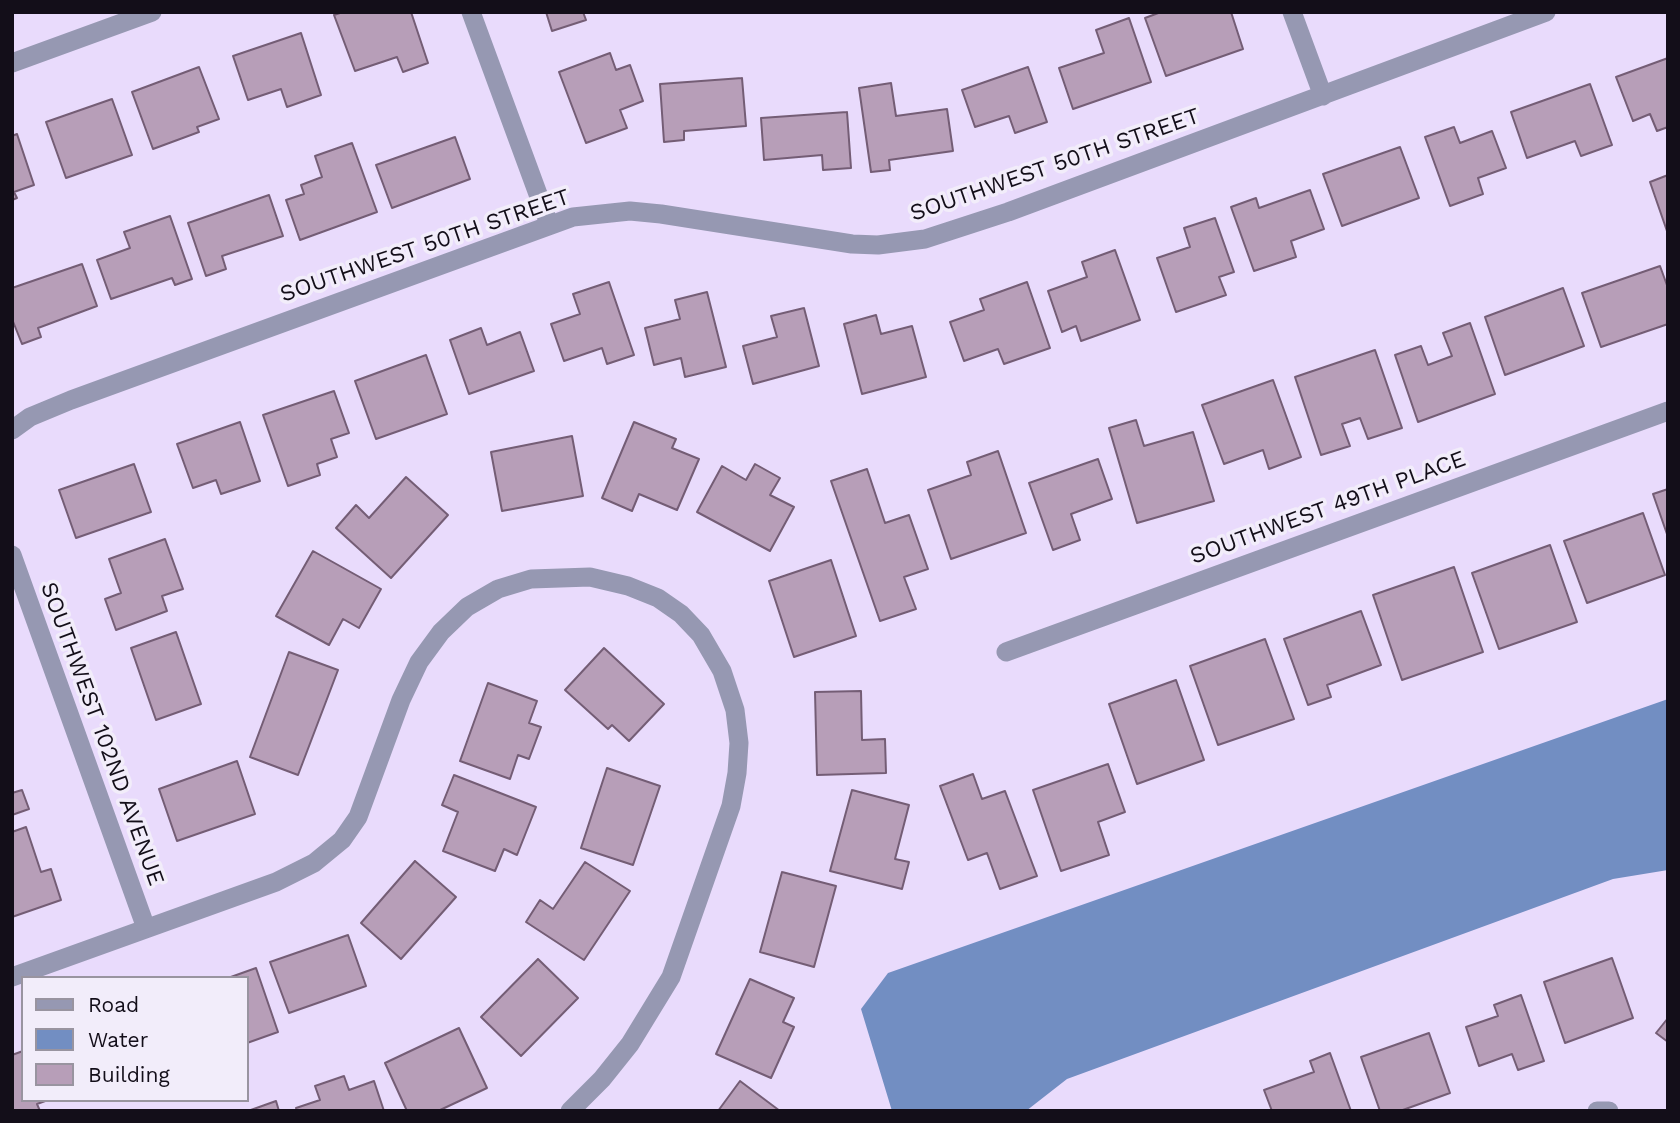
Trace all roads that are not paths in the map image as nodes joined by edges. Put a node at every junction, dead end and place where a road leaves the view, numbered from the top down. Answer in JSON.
{"nodes":[{"id":1,"x":152,"y":12,"type":"edge"},
{"id":2,"x":471,"y":12,"type":"edge"},
{"id":3,"x":1292,"y":12,"type":"edge"},
{"id":4,"x":1546,"y":12,"type":"edge"},
{"id":5,"x":12,"y":63,"type":"edge"},
{"id":6,"x":1323,"y":96,"type":"junction"},
{"id":7,"x":549,"y":224,"type":"junction"},
{"id":8,"x":1668,"y":411,"type":"edge"},
{"id":9,"x":12,"y":430,"type":"edge"},
{"id":10,"x":12,"y":555,"type":"edge"},
{"id":11,"x":1006,"y":652,"type":"dead end"},
{"id":12,"x":146,"y":928,"type":"junction"},
{"id":13,"x":12,"y":977,"type":"edge"},
{"id":14,"x":570,"y":1111,"type":"edge"},
{"id":15,"x":1597,"y":1111,"type":"edge"},
{"id":16,"x":1609,"y":1111,"type":"edge"}],
"edges":[{"from":1,"to":5,"type":"street"},
{"from":2,"to":7,"type":"street"},
{"from":3,"to":6,"type":"street"},
{"from":4,"to":6,"type":"street","name":"SOUTHWEST 50TH STREET"},
{"from":6,"to":7,"type":"street","name":"SOUTHWEST 50TH STREET"},
{"from":7,"to":9,"type":"street","name":"SOUTHWEST 50TH STREET"},
{"from":8,"to":11,"type":"street","name":"SOUTHWEST 49TH PLACE"},
{"from":10,"to":12,"type":"street","name":"SOUTHWEST 102ND AVENUE"},
{"from":12,"to":13,"type":"street"},
{"from":12,"to":14,"type":"street"},
{"from":15,"to":16,"type":"street"}]}
